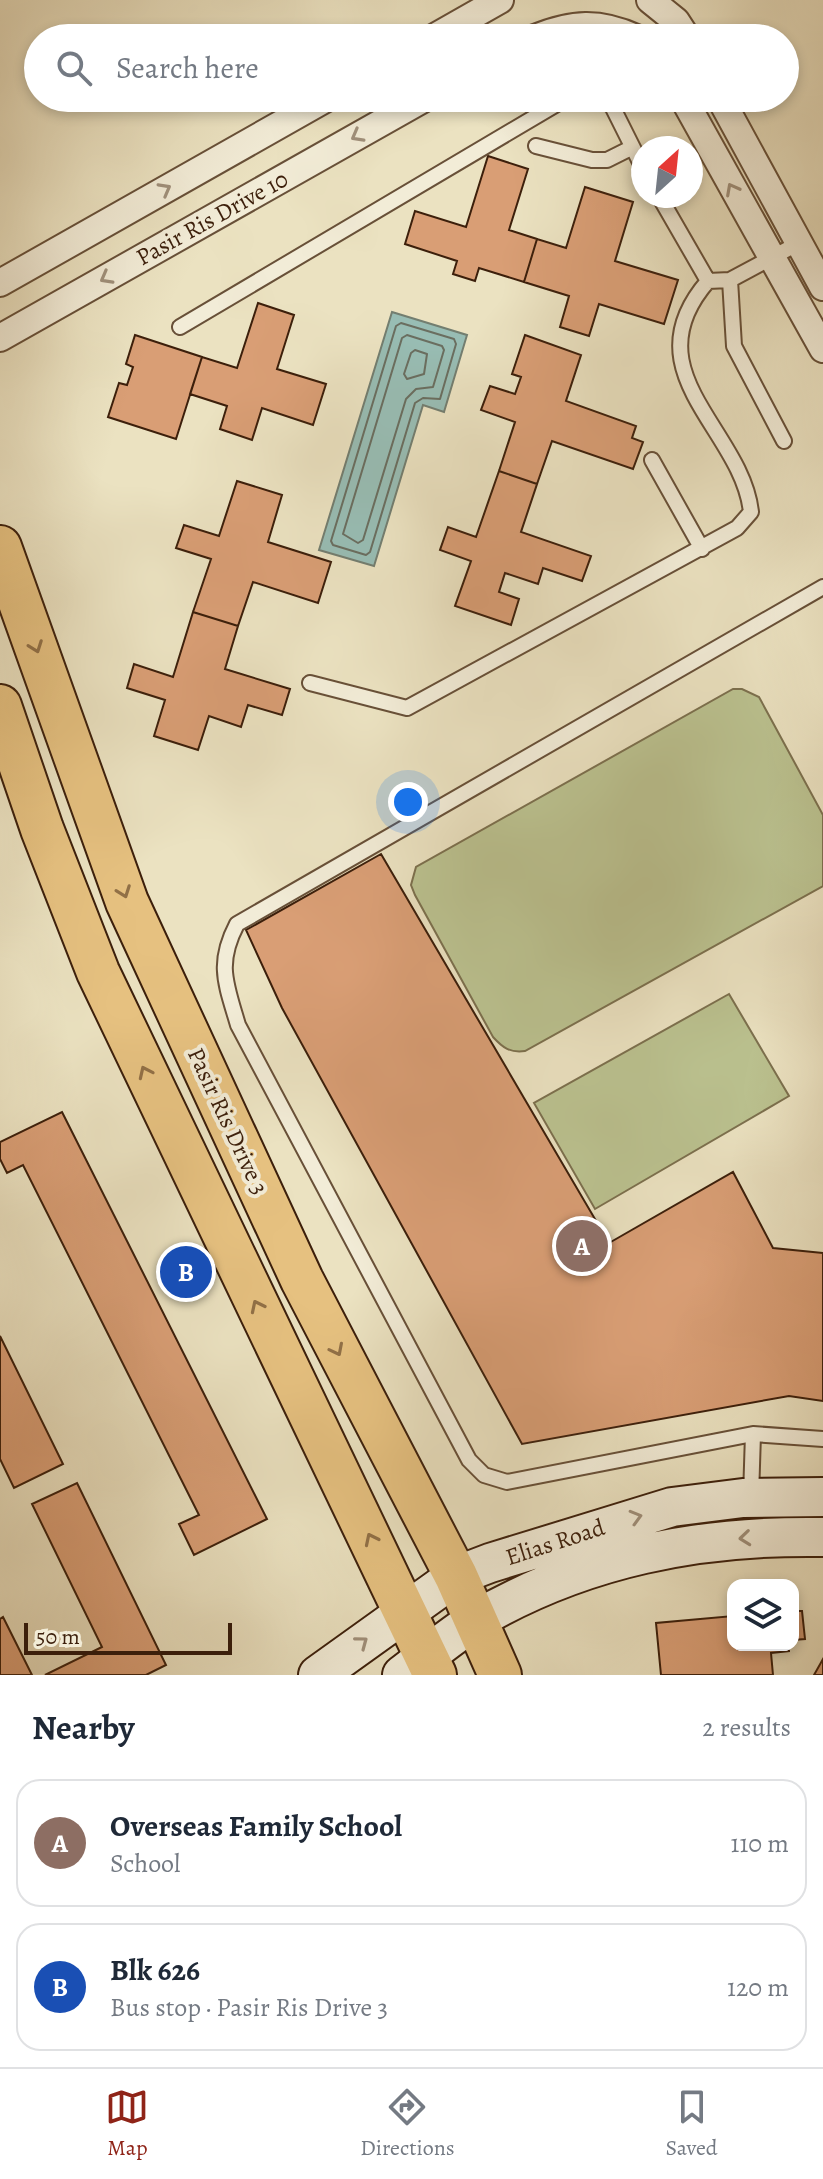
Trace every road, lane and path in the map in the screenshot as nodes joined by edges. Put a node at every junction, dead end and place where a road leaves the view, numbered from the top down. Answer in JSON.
{"nodes":[{"id":1,"x":500,"y":0,"type":"edge"},
{"id":2,"x":650,"y":0,"type":"edge"},
{"id":3,"x":458,"y":24,"type":"edge"},
{"id":4,"x":678,"y":24,"type":"edge"},
{"id":5,"x":302,"y":112,"type":"edge"},
{"id":6,"x":400,"y":112,"type":"edge"},
{"id":7,"x":543,"y":112,"type":"edge"},
{"id":8,"x":615,"y":112,"type":"edge"},
{"id":9,"x":691,"y":112,"type":"edge"},
{"id":10,"x":728,"y":112,"type":"edge"},
{"id":11,"x":536,"y":146,"type":"dead end"},
{"id":12,"x":631,"y":148,"type":"joint"},
{"id":13,"x":666,"y":208,"type":"edge"},
{"id":14,"x":799,"y":243,"type":"junction"},
{"id":15,"x":770,"y":257,"type":"junction"},
{"id":16,"x":730,"y":280,"type":"junction"},
{"id":17,"x":708,"y":281,"type":"junction"},
{"id":18,"x":0,"y":283,"type":"edge"},
{"id":19,"x":823,"y":287,"type":"edge"},
{"id":20,"x":180,"y":327,"type":"dead end"},
{"id":21,"x":0,"y":338,"type":"edge"},
{"id":22,"x":823,"y":349,"type":"edge"},
{"id":23,"x":784,"y":441,"type":"dead end"},
{"id":24,"x":652,"y":460,"type":"dead end"},
{"id":25,"x":0,"y":547,"type":"edge"},
{"id":26,"x":702,"y":549,"type":"junction"},
{"id":27,"x":823,"y":587,"type":"edge"},
{"id":28,"x":310,"y":683,"type":"dead end"},
{"id":29,"x":0,"y":706,"type":"edge"},
{"id":30,"x":753,"y":1434,"type":"junction"},
{"id":31,"x":823,"y":1439,"type":"edge"},
{"id":32,"x":751,"y":1497,"type":"junction"},
{"id":33,"x":823,"y":1497,"type":"edge"},
{"id":34,"x":823,"y":1537,"type":"edge"},
{"id":35,"x":456,"y":1576,"type":"junction"},
{"id":36,"x":406,"y":1609,"type":"junction"},
{"id":37,"x":474,"y":1621,"type":"junction"},
{"id":38,"x":421,"y":1669,"type":"edge"},
{"id":39,"x":318,"y":1675,"type":"edge"},
{"id":40,"x":500,"y":1675,"type":"edge"}],
"edges":[{"from":1,"to":3,"type":"street"},
{"from":2,"to":4,"type":"street"},
{"from":18,"to":5,"type":"street","name":"Pasir Ris Drive 10","one_way":true},
{"from":6,"to":21,"type":"street","name":"Pasir Ris Drive 10","one_way":true},
{"from":7,"to":20,"type":"lane"},
{"from":8,"to":12,"type":"lane"},
{"from":15,"to":9,"type":"street","one_way":true},
{"from":10,"to":14,"type":"street"},
{"from":11,"to":12,"type":"lane"},
{"from":13,"to":17,"type":"lane"},
{"from":14,"to":15,"type":"lane"},
{"from":14,"to":19,"type":"street"},
{"from":15,"to":16,"type":"lane"},
{"from":15,"to":22,"type":"street"},
{"from":16,"to":17,"type":"lane"},
{"from":16,"to":23,"type":"lane"},
{"from":17,"to":26,"type":"lane"},
{"from":24,"to":26,"type":"lane"},
{"from":25,"to":35,"type":"main road","name":"Pasir Ris Drive 3","one_way":true},
{"from":26,"to":28,"type":"lane"},
{"from":27,"to":30,"type":"lane"},
{"from":36,"to":29,"type":"main road","one_way":true},
{"from":30,"to":31,"type":"lane"},
{"from":30,"to":32,"type":"lane"},
{"from":32,"to":33,"type":"street","name":"Elias Road"},
{"from":35,"to":32,"type":"street","name":"Elias Road","one_way":true},
{"from":34,"to":37,"type":"street","name":"Elias Road","one_way":true},
{"from":35,"to":36,"type":"street","name":"Elias Road"},
{"from":35,"to":37,"type":"main road","name":"Pasir Ris Drive 3"},
{"from":36,"to":38,"type":"main road"},
{"from":39,"to":36,"type":"street","name":"Elias Road","one_way":true},
{"from":37,"to":38,"type":"street","name":"Elias Road"},
{"from":37,"to":40,"type":"main road","name":"Pasir Ris Drive 3"}]}
